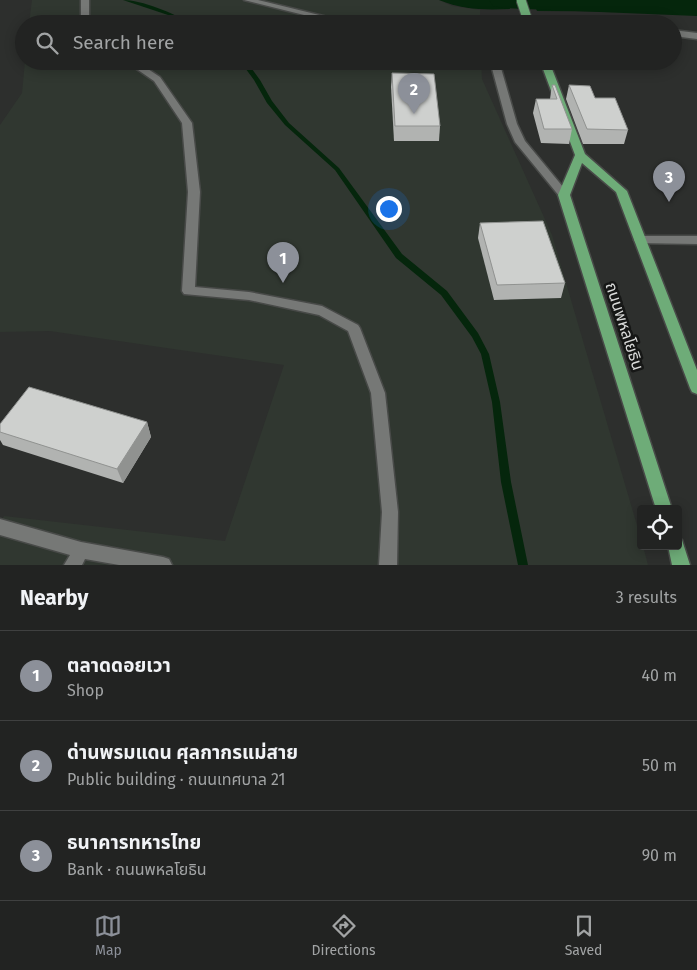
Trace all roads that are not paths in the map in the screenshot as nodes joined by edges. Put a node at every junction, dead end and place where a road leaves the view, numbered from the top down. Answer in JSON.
{"nodes":[{"id":1,"x":85,"y":0,"type":"edge"},
{"id":2,"x":248,"y":0,"type":"edge"},
{"id":3,"x":521,"y":0,"type":"edge"},
{"id":4,"x":86,"y":15,"type":"edge"},
{"id":5,"x":313,"y":15,"type":"edge"},
{"id":6,"x":527,"y":15,"type":"edge"},
{"id":7,"x":682,"y":34,"type":"edge"},
{"id":8,"x":697,"y":36,"type":"edge"},
{"id":9,"x":143,"y":70,"type":"edge"},
{"id":10,"x":497,"y":70,"type":"edge"},
{"id":11,"x":547,"y":70,"type":"edge"},
{"id":12,"x":580,"y":155,"type":"junction"},
{"id":13,"x":564,"y":194,"type":"junction"},
{"id":14,"x":640,"y":240,"type":"junction"},
{"id":15,"x":697,"y":240,"type":"edge"},
{"id":16,"x":697,"y":388,"type":"edge"},
{"id":17,"x":663,"y":505,"type":"edge"},
{"id":18,"x":0,"y":527,"type":"edge"},
{"id":19,"x":81,"y":550,"type":"junction"},
{"id":20,"x":677,"y":550,"type":"edge"},
{"id":21,"x":72,"y":565,"type":"edge"},
{"id":22,"x":163,"y":565,"type":"edge"},
{"id":23,"x":388,"y":565,"type":"edge"},
{"id":24,"x":682,"y":565,"type":"edge"}],
"edges":[{"from":1,"to":4,"type":"street"},
{"from":2,"to":5,"type":"street"},
{"from":3,"to":6,"type":"main road","bridge":true},
{"from":7,"to":8,"type":"street"},
{"from":9,"to":23,"type":"street"},
{"from":10,"to":13,"type":"street"},
{"from":11,"to":12,"type":"main road"},
{"from":12,"to":13,"type":"main road"},
{"from":12,"to":14,"type":"main road"},
{"from":13,"to":17,"type":"main road","name":"ถนนพหลโยธิน"},
{"from":14,"to":15,"type":"street"},
{"from":14,"to":16,"type":"main road"},
{"from":18,"to":19,"type":"street"},
{"from":19,"to":21,"type":"street"},
{"from":19,"to":22,"type":"street"},
{"from":20,"to":24,"type":"main road"}]}
